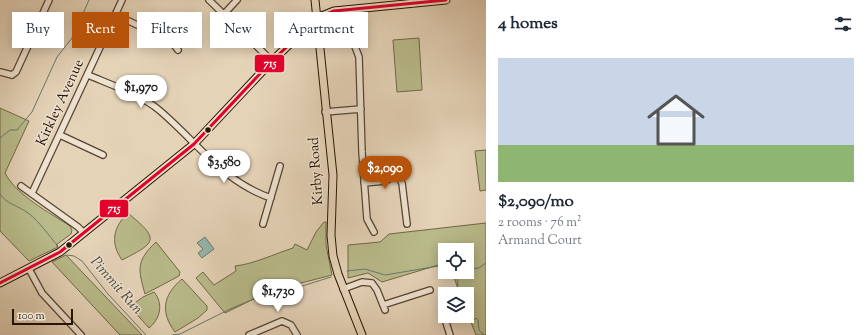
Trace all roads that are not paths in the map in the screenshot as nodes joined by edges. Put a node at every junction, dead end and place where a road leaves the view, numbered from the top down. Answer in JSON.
{"nodes":[{"id":1,"x":49,"y":0,"type":"edge"},
{"id":2,"x":122,"y":0,"type":"edge"},
{"id":3,"x":209,"y":0,"type":"edge"},
{"id":4,"x":237,"y":0,"type":"edge"},
{"id":5,"x":315,"y":0,"type":"edge"},
{"id":6,"x":446,"y":0,"type":"edge"},
{"id":7,"x":117,"y":12,"type":"edge"},
{"id":8,"x":222,"y":12,"type":"edge"},
{"id":9,"x":226,"y":12,"type":"edge"},
{"id":10,"x":316,"y":12,"type":"edge"},
{"id":11,"x":332,"y":12,"type":"edge"},
{"id":12,"x":129,"y":21,"type":"edge"},
{"id":13,"x":100,"y":48,"type":"edge"},
{"id":14,"x":259,"y":48,"type":"edge"},
{"id":15,"x":286,"y":48,"type":"edge"},
{"id":16,"x":320,"y":48,"type":"edge"},
{"id":17,"x":356,"y":48,"type":"edge"},
{"id":18,"x":178,"y":50,"type":"dead end"},
{"id":19,"x":272,"y":61,"type":"junction"},
{"id":20,"x":0,"y":72,"type":"edge"},
{"id":21,"x":88,"y":74,"type":"junction"},
{"id":22,"x":361,"y":109,"type":"junction"},
{"id":23,"x":325,"y":112,"type":"junction"},
{"id":24,"x":60,"y":135,"type":"junction"},
{"id":25,"x":194,"y":144,"type":"junction"},
{"id":26,"x":103,"y":155,"type":"dead end"},
{"id":27,"x":280,"y":166,"type":"dead end"},
{"id":28,"x":364,"y":183,"type":"junction"},
{"id":29,"x":21,"y":186,"type":"dead end"},
{"id":30,"x":32,"y":193,"type":"junction"},
{"id":31,"x":271,"y":198,"type":"junction"},
{"id":32,"x":263,"y":224,"type":"dead end"},
{"id":33,"x":407,"y":224,"type":"dead end"},
{"id":34,"x":374,"y":232,"type":"dead end"},
{"id":35,"x":84,"y":233,"type":"junction"},
{"id":36,"x":29,"y":269,"type":"junction"},
{"id":37,"x":0,"y":283,"type":"edge"},
{"id":38,"x":343,"y":289,"type":"junction"},
{"id":39,"x":430,"y":290,"type":"dead end"},
{"id":40,"x":446,"y":323,"type":"edge"},
{"id":41,"x":81,"y":335,"type":"edge"},
{"id":42,"x":249,"y":335,"type":"edge"},
{"id":43,"x":297,"y":335,"type":"edge"},
{"id":44,"x":362,"y":335,"type":"edge"},
{"id":45,"x":450,"y":335,"type":"edge"}],
"edges":[{"from":1,"to":20,"type":"street"},
{"from":2,"to":7,"type":"street","name":"Kirkley Avenue"},
{"from":3,"to":8,"type":"street"},
{"from":4,"to":9,"type":"street"},
{"from":5,"to":10,"type":"main road","name":"Kirby Road"},
{"from":6,"to":11,"type":"main road"},
{"from":12,"to":18,"type":"street"},
{"from":13,"to":21,"type":"street","name":"Kirkley Avenue"},
{"from":14,"to":19,"type":"street"},
{"from":15,"to":19,"type":"main road"},
{"from":16,"to":23,"type":"main road","name":"Kirby Road"},
{"from":17,"to":22,"type":"street"},
{"from":19,"to":25,"type":"main road"},
{"from":21,"to":24,"type":"street","name":"Kirkley Avenue"},
{"from":21,"to":25,"type":"street"},
{"from":22,"to":23,"type":"street"},
{"from":22,"to":28,"type":"street"},
{"from":23,"to":38,"type":"main road","name":"Kirby Road"},
{"from":24,"to":26,"type":"street"},
{"from":24,"to":30,"type":"street","name":"Kirkley Avenue"},
{"from":25,"to":31,"type":"street"},
{"from":25,"to":35,"type":"main road"},
{"from":27,"to":31,"type":"street"},
{"from":28,"to":33,"type":"street"},
{"from":28,"to":34,"type":"street"},
{"from":29,"to":30,"type":"street"},
{"from":30,"to":35,"type":"street"},
{"from":31,"to":32,"type":"street"},
{"from":35,"to":36,"type":"main road"},
{"from":36,"to":37,"type":"main road"},
{"from":36,"to":41,"type":"street"},
{"from":38,"to":39,"type":"street"},
{"from":38,"to":44,"type":"main road","name":"Kirby Road"},
{"from":40,"to":45,"type":"street"},
{"from":42,"to":43,"type":"street"}]}
